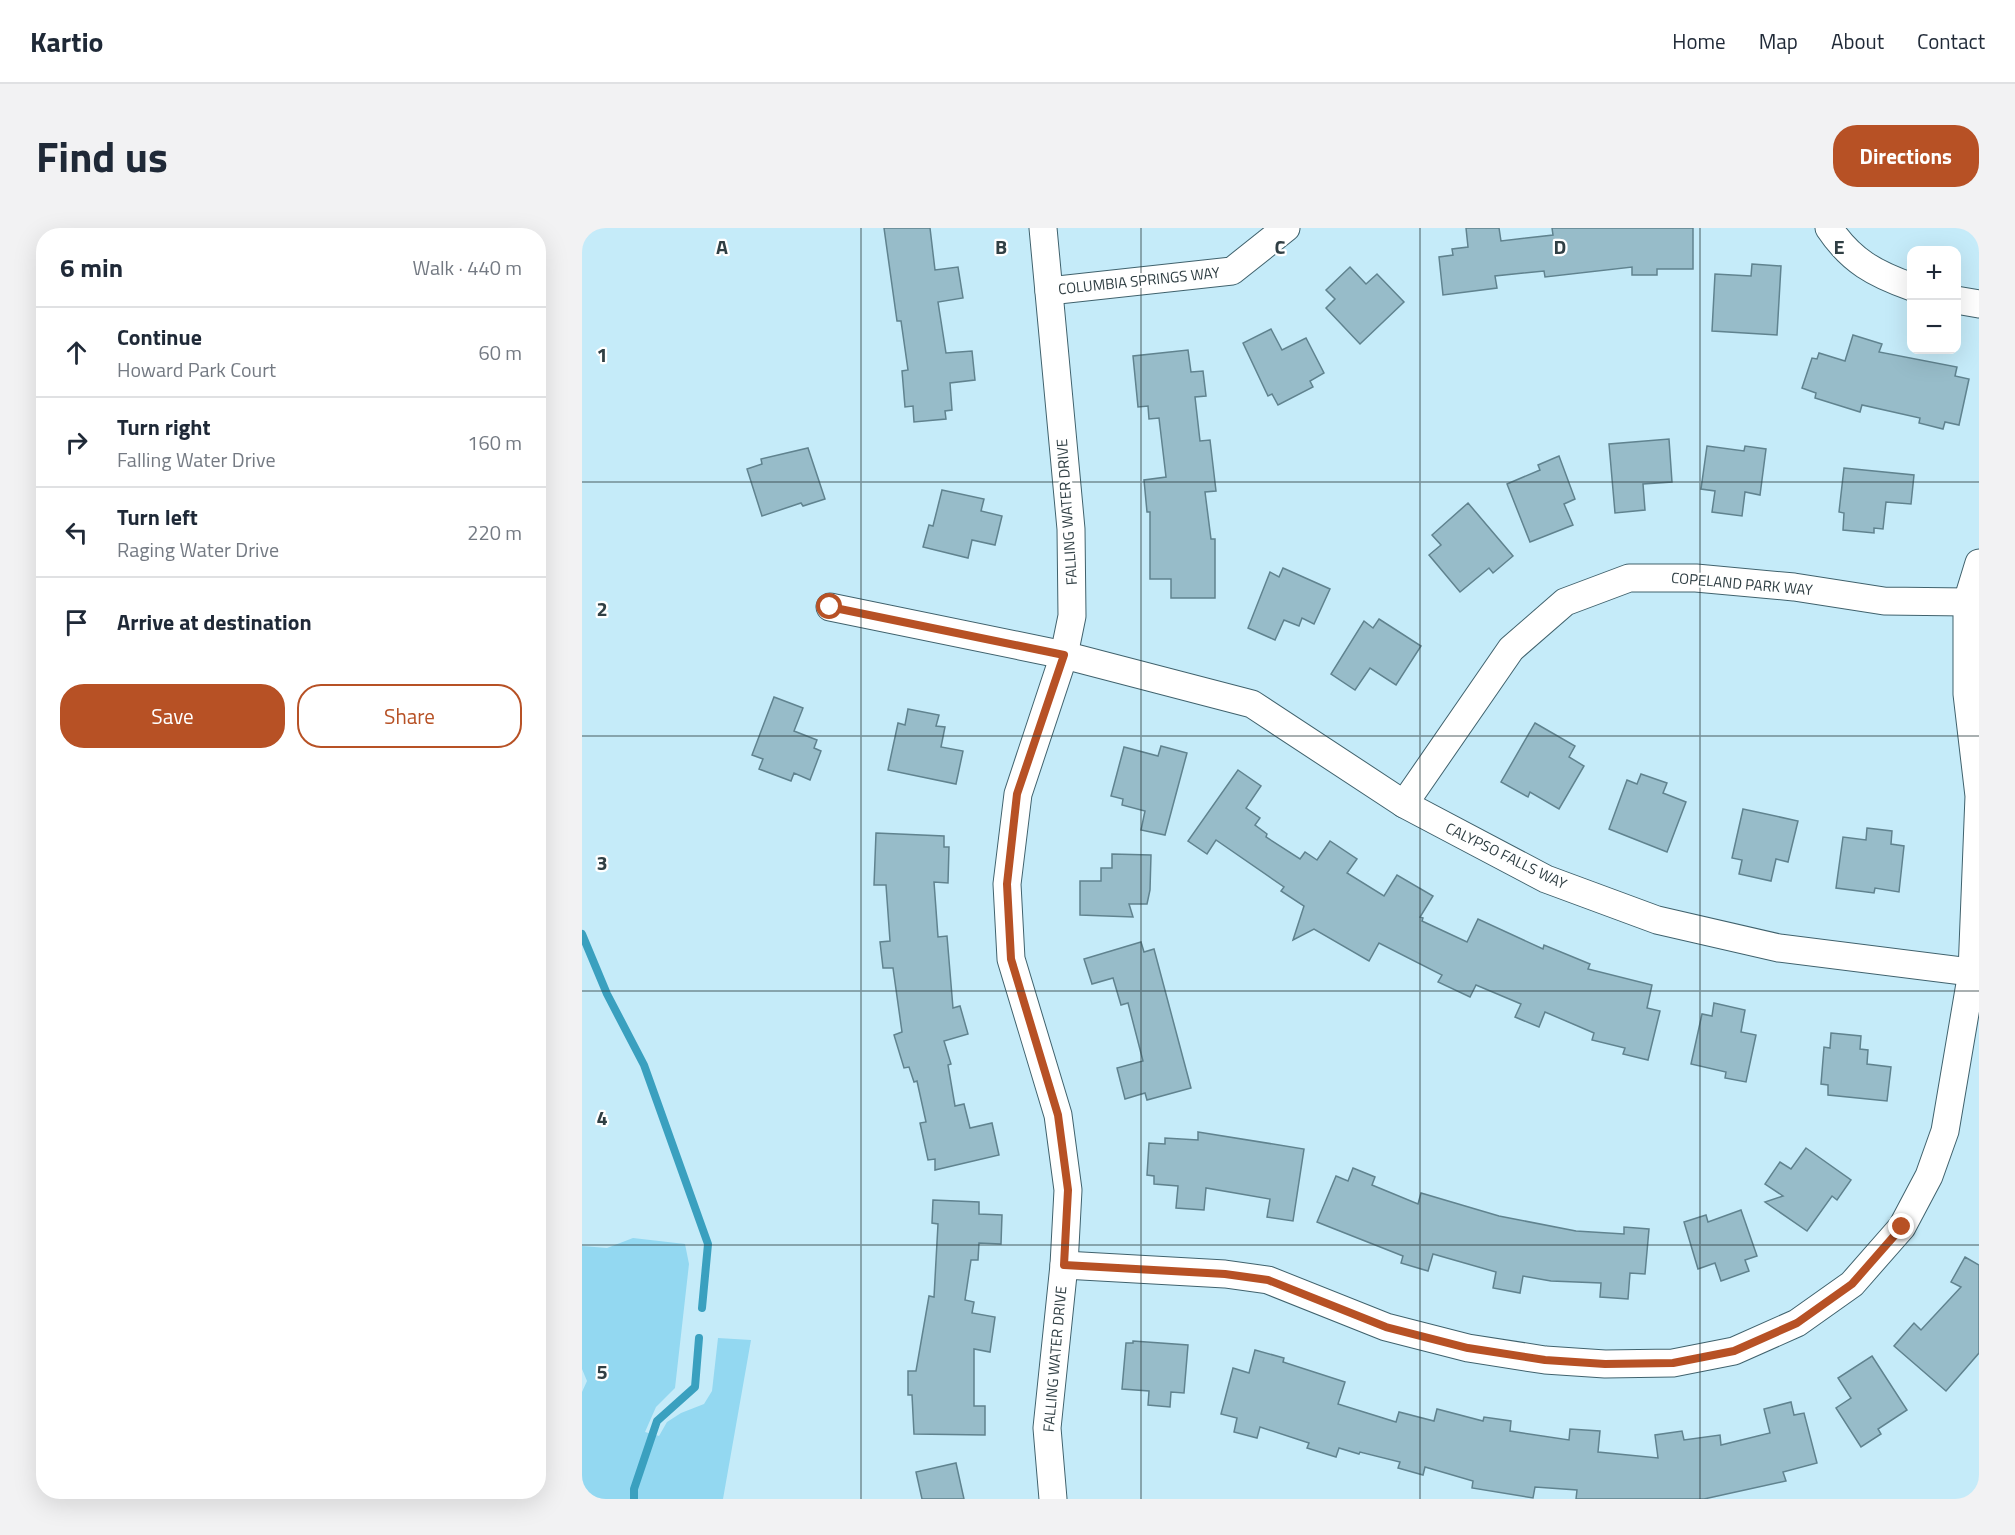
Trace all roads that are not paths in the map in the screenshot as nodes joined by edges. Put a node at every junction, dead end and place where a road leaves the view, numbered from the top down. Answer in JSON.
{"nodes":[{"id":1,"x":1043,"y":228,"type":"edge"},
{"id":2,"x":1286,"y":228,"type":"edge"},
{"id":3,"x":1829,"y":228,"type":"edge"},
{"id":4,"x":1907,"y":286,"type":"edge"},
{"id":5,"x":1049,"y":291,"type":"junction"},
{"id":6,"x":1961,"y":301,"type":"edge"},
{"id":7,"x":1979,"y":304,"type":"edge"},
{"id":8,"x":1979,"y":563,"type":"edge"},
{"id":9,"x":1967,"y":602,"type":"junction"},
{"id":10,"x":830,"y":607,"type":"dead end"},
{"id":11,"x":1064,"y":655,"type":"junction"},
{"id":12,"x":1404,"y":804,"type":"junction"},
{"id":13,"x":1976,"y":972,"type":"edge"},
{"id":14,"x":1064,"y":1265,"type":"junction"},
{"id":15,"x":1053,"y":1499,"type":"edge"}],
"edges":[{"from":1,"to":5,"type":"street","name":"FALLING WATER DRIVE"},
{"from":2,"to":5,"type":"street","name":"COLUMBIA SPRINGS WAY"},
{"from":3,"to":4,"type":"street"},
{"from":5,"to":11,"type":"street","name":"FALLING WATER DRIVE"},
{"from":6,"to":7,"type":"street"},
{"from":8,"to":9,"type":"street"},
{"from":9,"to":12,"type":"street","name":"COPELAND PARK WAY"},
{"from":9,"to":13,"type":"street"},
{"from":10,"to":11,"type":"street","name":"CALYPSO FALLS WAY"},
{"from":11,"to":12,"type":"street","name":"CALYPSO FALLS WAY"},
{"from":11,"to":14,"type":"street","name":"FALLING WATER DRIVE"},
{"from":12,"to":13,"type":"street","name":"CALYPSO FALLS WAY"},
{"from":13,"to":14,"type":"street"},
{"from":14,"to":15,"type":"street","name":"FALLING WATER DRIVE"}]}
